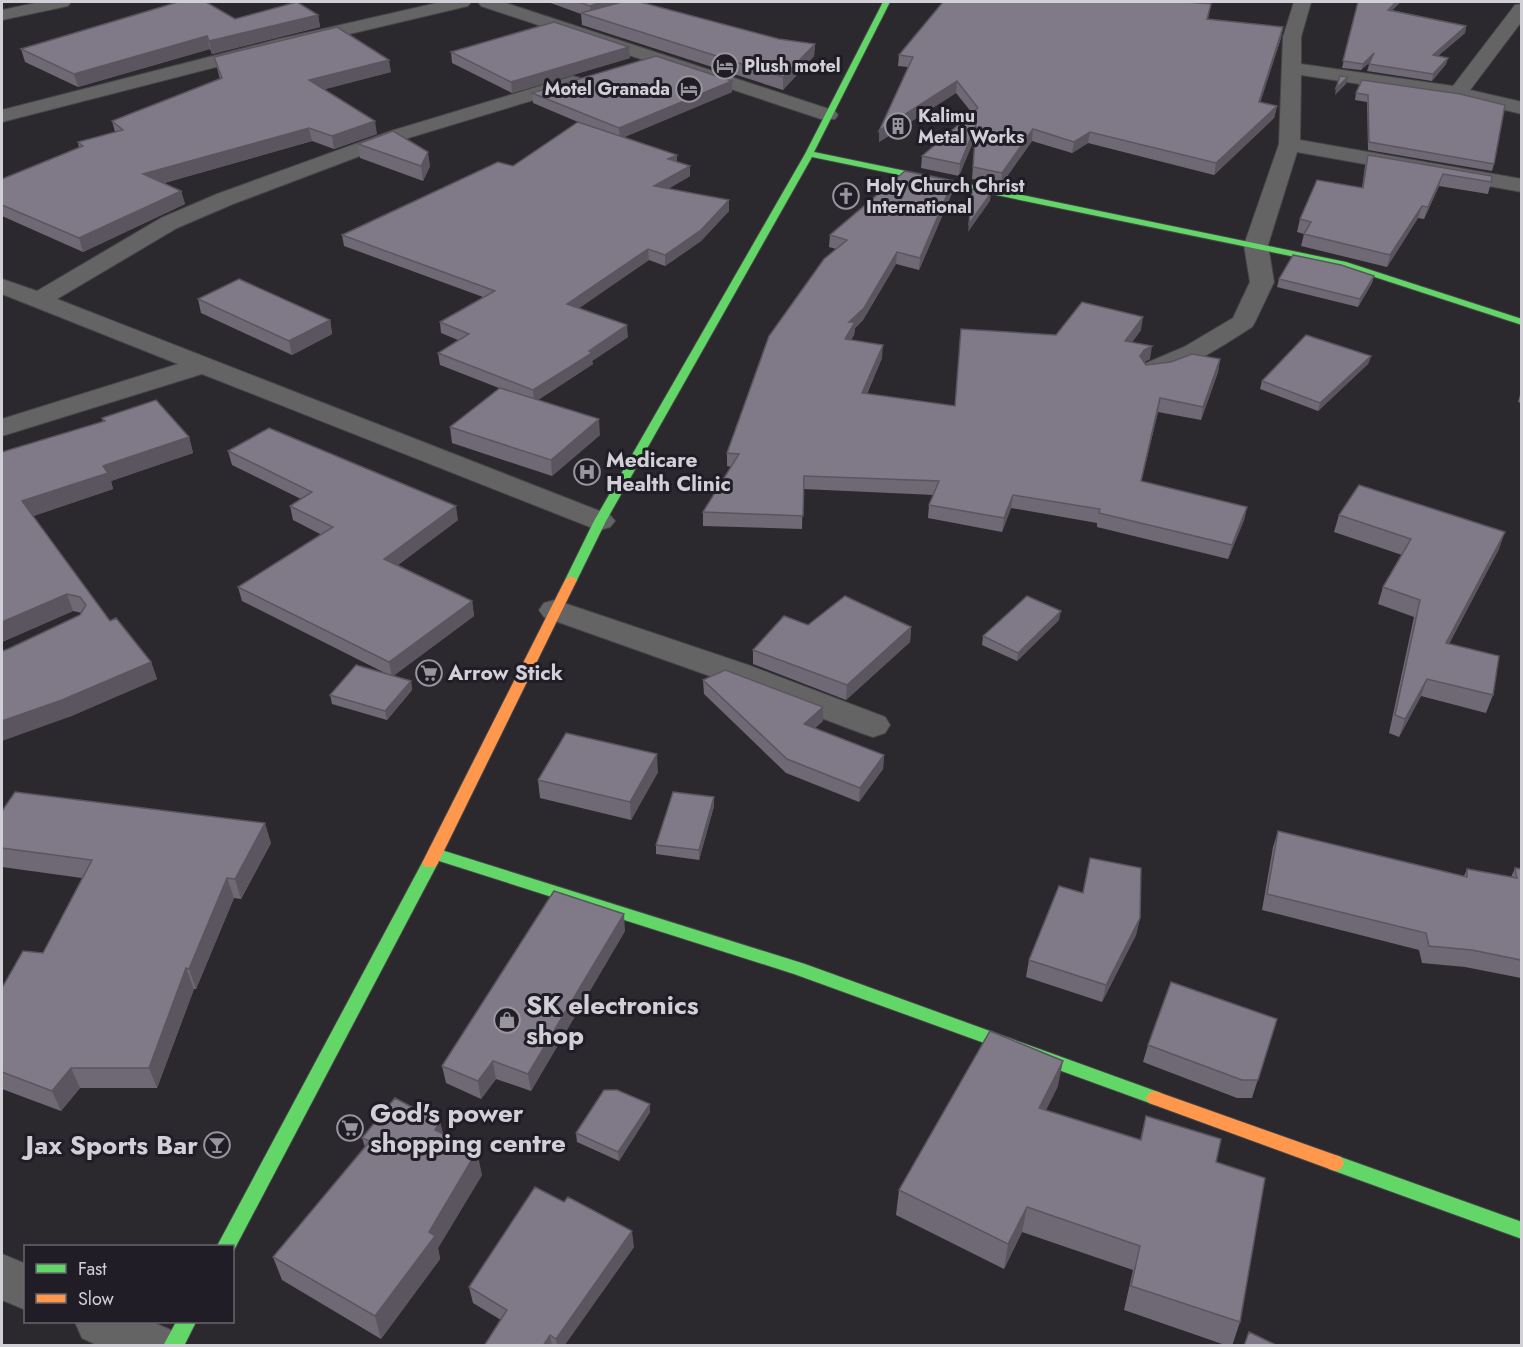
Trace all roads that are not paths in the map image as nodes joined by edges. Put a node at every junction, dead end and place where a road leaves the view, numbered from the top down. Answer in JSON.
{"nodes":[{"id":1,"x":62,"y":2,"type":"edge"},
{"id":2,"x":462,"y":2,"type":"edge"},
{"id":3,"x":487,"y":2,"type":"edge"},
{"id":4,"x":886,"y":2,"type":"edge"},
{"id":5,"x":1302,"y":2,"type":"edge"},
{"id":6,"x":1521,"y":9,"type":"edge"},
{"id":7,"x":2,"y":15,"type":"edge"},
{"id":8,"x":656,"y":58,"type":"junction"},
{"id":9,"x":622,"y":68,"type":"edge"},
{"id":10,"x":1291,"y":68,"type":"junction"},
{"id":11,"x":589,"y":77,"type":"edge"},
{"id":12,"x":1458,"y":93,"type":"junction"},
{"id":13,"x":1521,"y":108,"type":"edge"},
{"id":14,"x":828,"y":115,"type":"junction"},
{"id":15,"x":2,"y":116,"type":"edge"},
{"id":16,"x":1289,"y":144,"type":"junction"},
{"id":17,"x":810,"y":154,"type":"junction"},
{"id":18,"x":1521,"y":186,"type":"edge"},
{"id":19,"x":1256,"y":245,"type":"junction"},
{"id":20,"x":2,"y":286,"type":"edge"},
{"id":21,"x":37,"y":301,"type":"junction"},
{"id":22,"x":1521,"y":322,"type":"edge"},
{"id":23,"x":202,"y":365,"type":"junction"},
{"id":24,"x":1153,"y":370,"type":"edge"},
{"id":25,"x":2,"y":428,"type":"edge"},
{"id":26,"x":600,"y":521,"type":"junction"},
{"id":27,"x":555,"y":610,"type":"junction"},
{"id":28,"x":873,"y":725,"type":"dead end"},
{"id":29,"x":435,"y":854,"type":"junction"},
{"id":30,"x":1521,"y":1231,"type":"edge"},
{"id":31,"x":227,"y":1245,"type":"edge"},
{"id":32,"x":2,"y":1276,"type":"edge"},
{"id":33,"x":24,"y":1287,"type":"edge"},
{"id":34,"x":101,"y":1323,"type":"edge"},
{"id":35,"x":185,"y":1323,"type":"edge"},
{"id":36,"x":154,"y":1346,"type":"edge"},
{"id":37,"x":173,"y":1346,"type":"edge"}],
"edges":[{"from":1,"to":7,"type":"street"},
{"from":2,"to":15,"type":"street"},
{"from":3,"to":8,"type":"street"},
{"from":4,"to":14,"type":"street"},
{"from":5,"to":10,"type":"street"},
{"from":6,"to":12,"type":"street"},
{"from":8,"to":9,"type":"street"},
{"from":8,"to":14,"type":"street"},
{"from":10,"to":12,"type":"street"},
{"from":10,"to":16,"type":"street"},
{"from":11,"to":21,"type":"street"},
{"from":12,"to":13,"type":"street"},
{"from":14,"to":17,"type":"street"},
{"from":16,"to":18,"type":"street"},
{"from":16,"to":19,"type":"street"},
{"from":17,"to":19,"type":"street"},
{"from":17,"to":26,"type":"street"},
{"from":19,"to":22,"type":"street"},
{"from":19,"to":24,"type":"street"},
{"from":20,"to":21,"type":"street"},
{"from":21,"to":23,"type":"street"},
{"from":23,"to":25,"type":"street"},
{"from":23,"to":26,"type":"street"},
{"from":26,"to":27,"type":"street"},
{"from":27,"to":28,"type":"street"},
{"from":27,"to":29,"type":"street"},
{"from":29,"to":30,"type":"street"},
{"from":29,"to":31,"type":"street"},
{"from":32,"to":33,"type":"street"},
{"from":34,"to":36,"type":"street"},
{"from":35,"to":37,"type":"street"}]}
